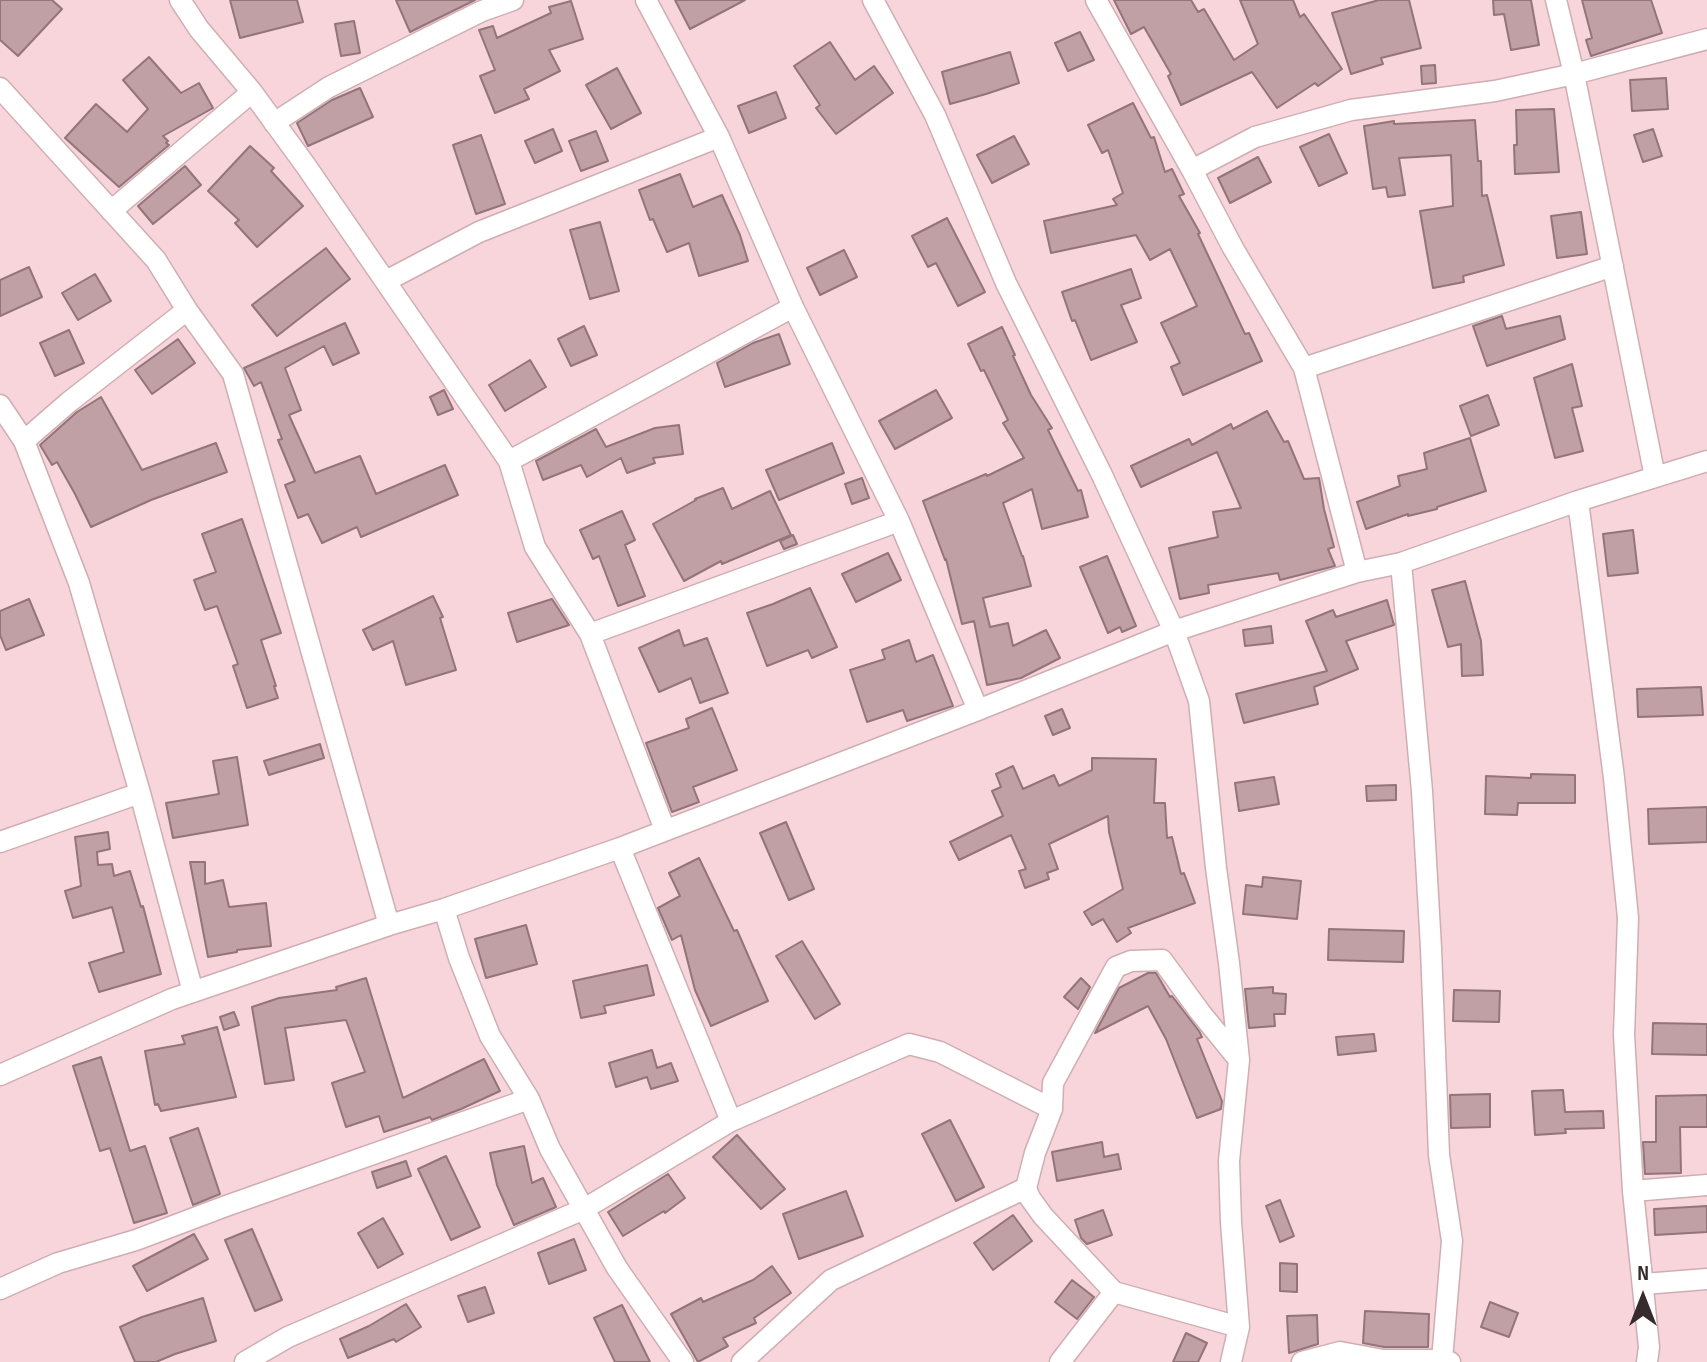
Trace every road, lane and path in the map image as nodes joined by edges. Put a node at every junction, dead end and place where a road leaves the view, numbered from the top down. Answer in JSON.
{"nodes":[{"id":1,"x":180,"y":0,"type":"edge"},
{"id":2,"x":513,"y":0,"type":"edge"},
{"id":3,"x":646,"y":0,"type":"edge"},
{"id":4,"x":873,"y":0,"type":"edge"},
{"id":5,"x":1096,"y":0,"type":"edge"},
{"id":6,"x":1556,"y":0,"type":"edge"},
{"id":7,"x":1707,"y":39,"type":"edge"},
{"id":8,"x":1574,"y":74,"type":"junction"},
{"id":9,"x":0,"y":88,"type":"edge"},
{"id":10,"x":252,"y":92,"type":"junction"},
{"id":11,"x":274,"y":123,"type":"junction"},
{"id":12,"x":719,"y":137,"type":"junction"},
{"id":13,"x":1192,"y":170,"type":"junction"},
{"id":14,"x":111,"y":211,"type":"junction"},
{"id":15,"x":1613,"y":266,"type":"junction"},
{"id":16,"x":386,"y":281,"type":"junction"},
{"id":17,"x":793,"y":307,"type":"junction"},
{"id":18,"x":187,"y":310,"type":"junction"},
{"id":19,"x":1304,"y":368,"type":"junction"},
{"id":20,"x":0,"y":405,"type":"edge"},
{"id":21,"x":24,"y":441,"type":"junction"},
{"id":22,"x":509,"y":461,"type":"junction"},
{"id":23,"x":1707,"y":461,"type":"edge"},
{"id":24,"x":1655,"y":477,"type":"junction"},
{"id":25,"x":1578,"y":501,"type":"junction"},
{"id":26,"x":899,"y":521,"type":"junction"},
{"id":27,"x":1401,"y":563,"type":"junction"},
{"id":28,"x":1357,"y":572,"type":"junction"},
{"id":29,"x":1174,"y":631,"type":"junction"},
{"id":30,"x":590,"y":634,"type":"junction"},
{"id":31,"x":978,"y":710,"type":"junction"},
{"id":32,"x":140,"y":793,"type":"junction"},
{"id":33,"x":665,"y":830,"type":"junction"},
{"id":34,"x":0,"y":842,"type":"edge"},
{"id":35,"x":620,"y":848,"type":"junction"},
{"id":36,"x":444,"y":909,"type":"junction"},
{"id":37,"x":389,"y":925,"type":"junction"},
{"id":38,"x":193,"y":992,"type":"junction"},
{"id":39,"x":1239,"y":1060,"type":"junction"},
{"id":40,"x":0,"y":1075,"type":"edge"},
{"id":41,"x":529,"y":1099,"type":"junction"},
{"id":42,"x":1052,"y":1109,"type":"junction"},
{"id":43,"x":731,"y":1121,"type":"junction"},
{"id":44,"x":1707,"y":1185,"type":"edge"},
{"id":45,"x":1026,"y":1188,"type":"junction"},
{"id":46,"x":1633,"y":1191,"type":"junction"},
{"id":47,"x":584,"y":1209,"type":"junction"},
{"id":48,"x":1707,"y":1279,"type":"edge"},
{"id":49,"x":1644,"y":1284,"type":"junction"},
{"id":50,"x":0,"y":1289,"type":"edge"},
{"id":51,"x":1114,"y":1292,"type":"junction"},
{"id":52,"x":1239,"y":1327,"type":"junction"},
{"id":53,"x":1446,"y":1361,"type":"edge"},
{"id":54,"x":245,"y":1362,"type":"edge"},
{"id":55,"x":683,"y":1362,"type":"edge"},
{"id":56,"x":742,"y":1362,"type":"edge"},
{"id":57,"x":1060,"y":1362,"type":"edge"},
{"id":58,"x":1231,"y":1362,"type":"edge"},
{"id":59,"x":1302,"y":1362,"type":"edge"},
{"id":60,"x":1647,"y":1362,"type":"edge"}],
"edges":[{"from":1,"to":10,"type":"street"},
{"from":2,"to":11,"type":"street"},
{"from":3,"to":12,"type":"street"},
{"from":4,"to":29,"type":"street"},
{"from":5,"to":13,"type":"street"},
{"from":6,"to":8,"type":"street"},
{"from":7,"to":8,"type":"street"},
{"from":8,"to":13,"type":"street"},
{"from":8,"to":15,"type":"street"},
{"from":9,"to":14,"type":"street"},
{"from":10,"to":11,"type":"street"},
{"from":10,"to":14,"type":"street"},
{"from":11,"to":16,"type":"street"},
{"from":12,"to":16,"type":"street"},
{"from":12,"to":17,"type":"street"},
{"from":13,"to":19,"type":"street"},
{"from":14,"to":18,"type":"street"},
{"from":15,"to":19,"type":"street"},
{"from":15,"to":24,"type":"street"},
{"from":16,"to":22,"type":"street"},
{"from":17,"to":22,"type":"street"},
{"from":17,"to":26,"type":"street"},
{"from":18,"to":21,"type":"street"},
{"from":18,"to":37,"type":"street"},
{"from":19,"to":28,"type":"street"},
{"from":20,"to":21,"type":"street"},
{"from":21,"to":32,"type":"street"},
{"from":22,"to":30,"type":"street"},
{"from":23,"to":24,"type":"street"},
{"from":24,"to":25,"type":"street"},
{"from":25,"to":27,"type":"street"},
{"from":25,"to":46,"type":"street"},
{"from":26,"to":30,"type":"street"},
{"from":26,"to":31,"type":"street"},
{"from":27,"to":28,"type":"street"},
{"from":27,"to":53,"type":"street"},
{"from":28,"to":29,"type":"street"},
{"from":29,"to":31,"type":"street"},
{"from":29,"to":39,"type":"street"},
{"from":30,"to":33,"type":"street"},
{"from":31,"to":33,"type":"street"},
{"from":32,"to":34,"type":"street"},
{"from":32,"to":38,"type":"street"},
{"from":33,"to":35,"type":"street"},
{"from":35,"to":36,"type":"street"},
{"from":35,"to":43,"type":"street"},
{"from":36,"to":37,"type":"street"},
{"from":36,"to":41,"type":"street"},
{"from":37,"to":38,"type":"street"},
{"from":38,"to":40,"type":"street"},
{"from":39,"to":42,"type":"street"},
{"from":39,"to":52,"type":"street"},
{"from":41,"to":47,"type":"street"},
{"from":41,"to":50,"type":"street"},
{"from":42,"to":43,"type":"street"},
{"from":42,"to":45,"type":"street"},
{"from":43,"to":47,"type":"street"},
{"from":44,"to":46,"type":"street"},
{"from":45,"to":51,"type":"street"},
{"from":45,"to":56,"type":"street"},
{"from":46,"to":49,"type":"street"},
{"from":47,"to":54,"type":"street"},
{"from":47,"to":55,"type":"street"},
{"from":48,"to":49,"type":"street"},
{"from":49,"to":60,"type":"street"},
{"from":51,"to":52,"type":"street"},
{"from":51,"to":57,"type":"street"},
{"from":52,"to":58,"type":"street"},
{"from":53,"to":59,"type":"street"}]}
